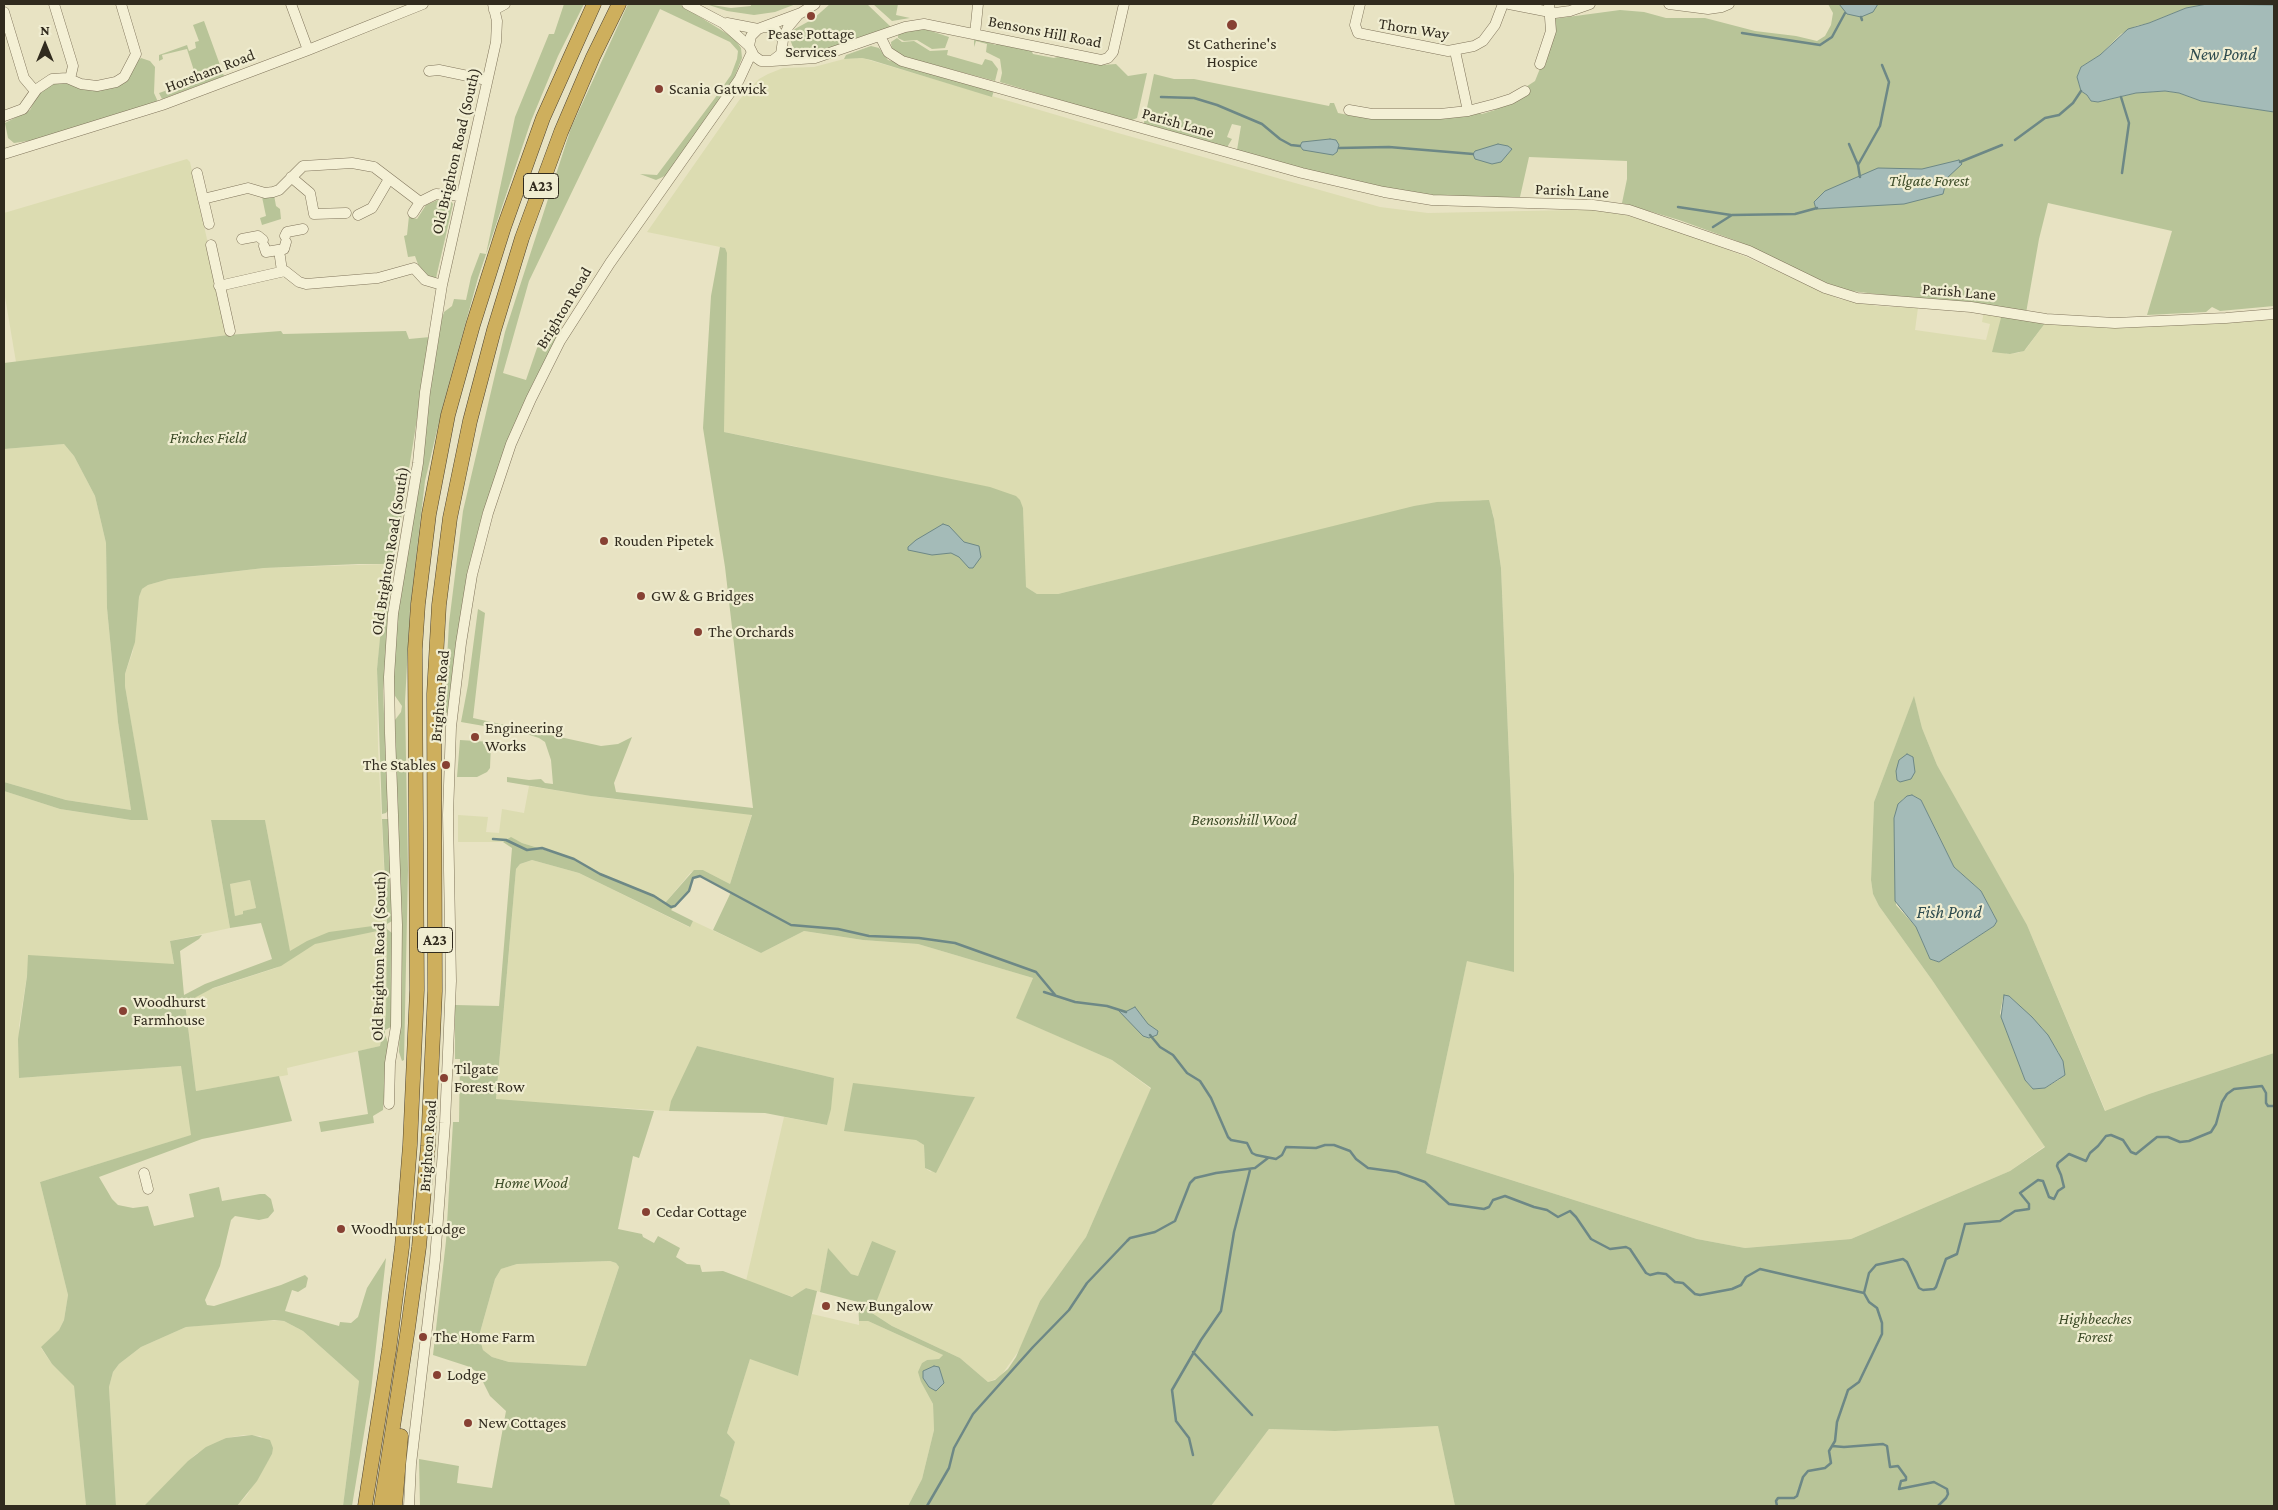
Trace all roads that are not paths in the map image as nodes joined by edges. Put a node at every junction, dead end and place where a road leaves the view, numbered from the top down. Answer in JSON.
{"nodes":[{"id":1,"x":54,"y":4,"type":"edge"},
{"id":2,"x":121,"y":4,"type":"edge"},
{"id":3,"x":290,"y":4,"type":"edge"},
{"id":4,"x":423,"y":4,"type":"edge"},
{"id":5,"x":505,"y":4,"type":"edge"},
{"id":6,"x":594,"y":4,"type":"edge"},
{"id":7,"x":619,"y":4,"type":"edge"},
{"id":8,"x":687,"y":4,"type":"edge"},
{"id":9,"x":815,"y":4,"type":"edge"},
{"id":10,"x":978,"y":4,"type":"edge"},
{"id":11,"x":1124,"y":4,"type":"edge"},
{"id":12,"x":1360,"y":4,"type":"edge"},
{"id":13,"x":1503,"y":4,"type":"edge"},
{"id":14,"x":1509,"y":4,"type":"edge"},
{"id":15,"x":1590,"y":4,"type":"edge"},
{"id":16,"x":1674,"y":4,"type":"edge"},
{"id":17,"x":1729,"y":4,"type":"edge"},
{"id":18,"x":493,"y":7,"type":"edge"},
{"id":19,"x":1549,"y":8,"type":"edge"},
{"id":20,"x":4,"y":12,"type":"edge"},
{"id":21,"x":801,"y":13,"type":"junction"},
{"id":22,"x":724,"y":22,"type":"junction"},
{"id":23,"x":761,"y":28,"type":"junction"},
{"id":24,"x":975,"y":34,"type":"junction"},
{"id":25,"x":880,"y":36,"type":"junction"},
{"id":26,"x":784,"y":41,"type":"junction"},
{"id":27,"x":308,"y":50,"type":"junction"},
{"id":28,"x":750,"y":50,"type":"junction"},
{"id":29,"x":1455,"y":50,"type":"junction"},
{"id":30,"x":806,"y":59,"type":"junction"},
{"id":31,"x":769,"y":61,"type":"junction"},
{"id":32,"x":1540,"y":64,"type":"dead end"},
{"id":33,"x":436,"y":68,"type":"dead end"},
{"id":34,"x":70,"y":79,"type":"junction"},
{"id":35,"x":487,"y":80,"type":"junction"},
{"id":36,"x":739,"y":80,"type":"junction"},
{"id":37,"x":35,"y":91,"type":"junction"},
{"id":38,"x":1525,"y":91,"type":"dead end"},
{"id":39,"x":1349,"y":110,"type":"dead end"},
{"id":40,"x":1468,"y":111,"type":"junction"},
{"id":41,"x":4,"y":116,"type":"edge"},
{"id":42,"x":5,"y":151,"type":"edge"},
{"id":43,"x":197,"y":173,"type":"dead end"},
{"id":44,"x":292,"y":177,"type":"junction"},
{"id":45,"x":388,"y":178,"type":"junction"},
{"id":46,"x":461,"y":196,"type":"junction"},
{"id":47,"x":203,"y":199,"type":"junction"},
{"id":48,"x":420,"y":202,"type":"junction"},
{"id":49,"x":346,"y":213,"type":"dead end"},
{"id":50,"x":413,"y":213,"type":"dead end"},
{"id":51,"x":358,"y":215,"type":"dead end"},
{"id":52,"x":208,"y":224,"type":"dead end"},
{"id":53,"x":303,"y":229,"type":"dead end"},
{"id":54,"x":242,"y":239,"type":"dead end"},
{"id":55,"x":211,"y":245,"type":"dead end"},
{"id":56,"x":282,"y":246,"type":"junction"},
{"id":57,"x":282,"y":271,"type":"junction"},
{"id":58,"x":442,"y":285,"type":"junction"},
{"id":59,"x":219,"y":286,"type":"junction"},
{"id":60,"x":2274,"y":314,"type":"edge"},
{"id":61,"x":230,"y":330,"type":"dead end"},
{"id":62,"x":389,"y":1104,"type":"dead end"},
{"id":63,"x":144,"y":1173,"type":"dead end"},
{"id":64,"x":148,"y":1189,"type":"dead end"},
{"id":65,"x":408,"y":1328,"type":"junction"},
{"id":66,"x":365,"y":1506,"type":"edge"},
{"id":67,"x":381,"y":1506,"type":"edge"},
{"id":68,"x":395,"y":1506,"type":"edge"},
{"id":69,"x":409,"y":1506,"type":"edge"}],
"edges":[{"from":1,"to":34,"type":"street"},
{"from":2,"to":34,"type":"street"},
{"from":3,"to":27,"type":"street"},
{"from":4,"to":27,"type":"street","name":"Horsham Road"},
{"from":5,"to":18,"type":"street","name":"Old Brighton Road (South)"},
{"from":6,"to":66,"type":"highway","number":"A23"},
{"from":7,"to":65,"type":"highway","number":"A23"},
{"from":8,"to":22,"type":"street"},
{"from":9,"to":21,"type":"street"},
{"from":10,"to":24,"type":"street"},
{"from":11,"to":24,"type":"street","name":"Bensons Hill Road"},
{"from":12,"to":29,"type":"street","name":"Thorn Way"},
{"from":13,"to":29,"type":"street","name":"Thorn Way"},
{"from":14,"to":19,"type":"street"},
{"from":15,"to":19,"type":"street"},
{"from":16,"to":17,"type":"street"},
{"from":18,"to":35,"type":"street","name":"Old Brighton Road (South)"},
{"from":19,"to":32,"type":"street"},
{"from":20,"to":37,"type":"street"},
{"from":21,"to":23,"type":"street"},
{"from":21,"to":26,"type":"street"},
{"from":22,"to":23,"type":"street"},
{"from":22,"to":28,"type":"street"},
{"from":23,"to":26,"type":"street"},
{"from":23,"to":28,"type":"street"},
{"from":24,"to":25,"type":"street","name":"Bensons Hill Road"},
{"from":25,"to":30,"type":"street","name":"Bensons Hill Road"},
{"from":25,"to":60,"type":"street","name":"Parish Lane"},
{"from":26,"to":30,"type":"street"},
{"from":26,"to":31,"type":"street"},
{"from":27,"to":42,"type":"street","name":"Horsham Road"},
{"from":28,"to":31,"type":"street"},
{"from":28,"to":36,"type":"street","name":"Brighton Road"},
{"from":29,"to":40,"type":"street"},
{"from":30,"to":31,"type":"street","name":"Bensons Hill Road"},
{"from":31,"to":36,"type":"street","name":"Brighton Road"},
{"from":33,"to":35,"type":"street"},
{"from":34,"to":37,"type":"street"},
{"from":35,"to":46,"type":"street","name":"Old Brighton Road (South)"},
{"from":36,"to":69,"type":"street","name":"Brighton Road"},
{"from":37,"to":41,"type":"street"},
{"from":38,"to":40,"type":"street"},
{"from":39,"to":40,"type":"street"},
{"from":43,"to":47,"type":"street"},
{"from":44,"to":45,"type":"street"},
{"from":44,"to":47,"type":"street"},
{"from":44,"to":49,"type":"street"},
{"from":45,"to":48,"type":"street"},
{"from":45,"to":51,"type":"street"},
{"from":46,"to":48,"type":"street"},
{"from":46,"to":58,"type":"street","name":"Old Brighton Road (South)"},
{"from":47,"to":52,"type":"street"},
{"from":48,"to":50,"type":"street"},
{"from":53,"to":56,"type":"street"},
{"from":54,"to":56,"type":"street"},
{"from":55,"to":59,"type":"street"},
{"from":56,"to":57,"type":"street"},
{"from":57,"to":58,"type":"street"},
{"from":57,"to":59,"type":"street"},
{"from":58,"to":62,"type":"street","name":"Old Brighton Road (South)"},
{"from":59,"to":61,"type":"street"},
{"from":63,"to":64,"type":"street"},
{"from":65,"to":67,"type":"highway","number":"A23"},
{"from":65,"to":68,"type":"highway"}]}
